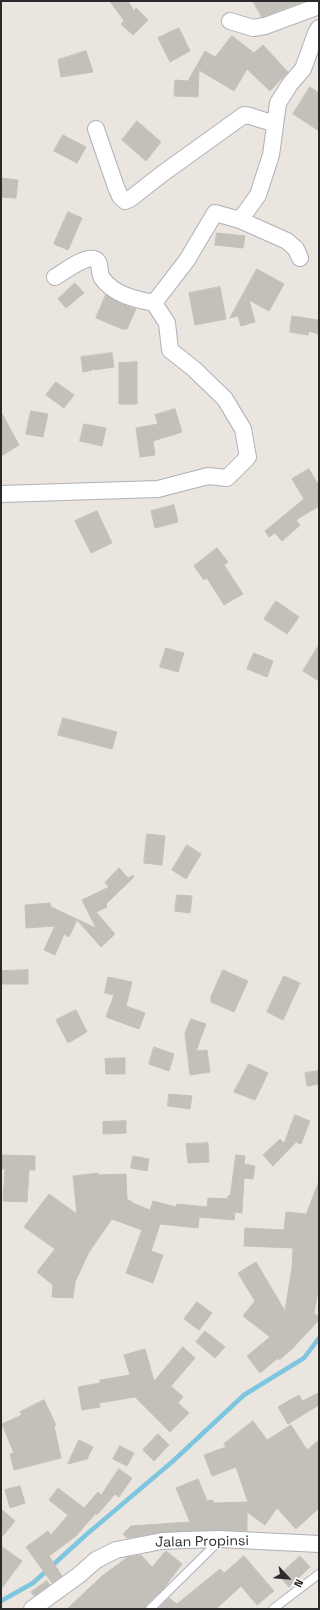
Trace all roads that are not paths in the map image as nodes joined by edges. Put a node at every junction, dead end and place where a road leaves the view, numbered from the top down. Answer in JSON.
{"nodes":[{"id":1,"x":319,"y":6,"type":"edge"},
{"id":2,"x":230,"y":21,"type":"dead end"},
{"id":3,"x":319,"y":28,"type":"edge"},
{"id":4,"x":275,"y":124,"type":"junction"},
{"id":5,"x":96,"y":129,"type":"dead end"},
{"id":6,"x":240,"y":220,"type":"junction"},
{"id":7,"x":300,"y":258,"type":"dead end"},
{"id":8,"x":55,"y":277,"type":"dead end"},
{"id":9,"x":154,"y":303,"type":"junction"},
{"id":10,"x":1,"y":494,"type":"edge"},
{"id":11,"x":220,"y":1539,"type":"junction"},
{"id":12,"x":319,"y":1544,"type":"edge"},
{"id":13,"x":319,"y":1574,"type":"edge"},
{"id":14,"x":32,"y":1609,"type":"edge"},
{"id":15,"x":150,"y":1609,"type":"edge"},
{"id":16,"x":273,"y":1609,"type":"edge"}],
"edges":[{"from":1,"to":2,"type":"street"},
{"from":3,"to":4,"type":"street"},
{"from":4,"to":5,"type":"street"},
{"from":4,"to":6,"type":"street"},
{"from":6,"to":7,"type":"street"},
{"from":6,"to":9,"type":"street"},
{"from":8,"to":9,"type":"street"},
{"from":9,"to":10,"type":"street"},
{"from":11,"to":12,"type":"street","name":"Jalan Propinsi"},
{"from":11,"to":14,"type":"street","name":"Jalan Propinsi"},
{"from":11,"to":15,"type":"lane"},
{"from":13,"to":16,"type":"lane"}]}
